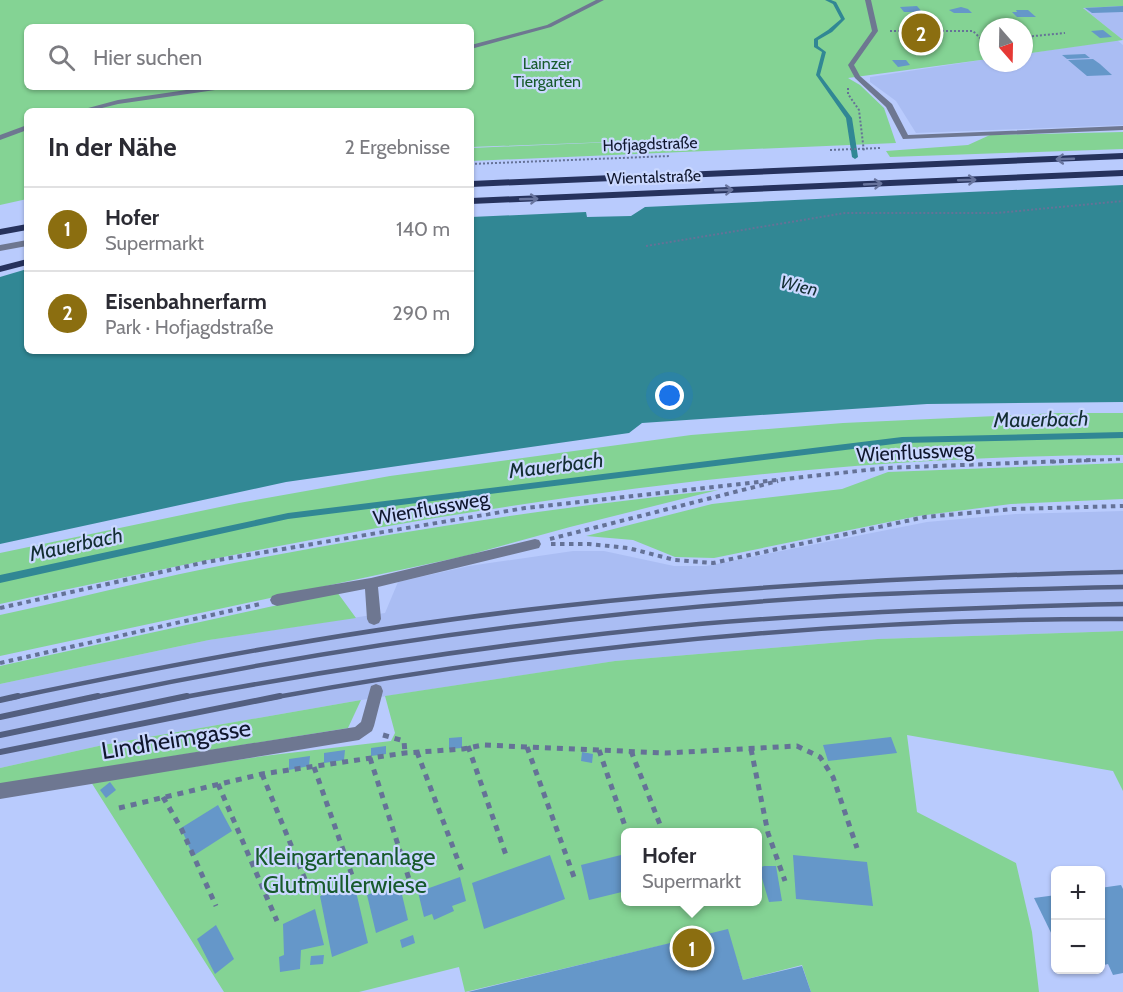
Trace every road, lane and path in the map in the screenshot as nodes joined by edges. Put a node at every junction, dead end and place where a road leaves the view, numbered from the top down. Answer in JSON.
{"nodes":[{"id":1,"x":601,"y":0,"type":"edge"},
{"id":2,"x":868,"y":0,"type":"edge"},
{"id":3,"x":875,"y":31,"type":"junction"},
{"id":4,"x":1065,"y":33,"type":"dead end"},
{"id":5,"x":1033,"y":36,"type":"edge"},
{"id":6,"x":979,"y":37,"type":"edge"},
{"id":7,"x":474,"y":47,"type":"edge"},
{"id":8,"x":201,"y":90,"type":"edge"},
{"id":9,"x":848,"y":94,"type":"dead end"},
{"id":10,"x":93,"y":108,"type":"edge"},
{"id":11,"x":24,"y":128,"type":"edge"},
{"id":12,"x":1123,"y":128,"type":"edge"},
{"id":13,"x":0,"y":138,"type":"edge"},
{"id":14,"x":881,"y":148,"type":"dead end"},
{"id":15,"x":830,"y":150,"type":"dead end"},
{"id":16,"x":674,"y":156,"type":"dead end"},
{"id":17,"x":1123,"y":156,"type":"edge"},
{"id":18,"x":864,"y":157,"type":"dead end"},
{"id":19,"x":474,"y":164,"type":"edge"},
{"id":20,"x":1123,"y":173,"type":"edge"},
{"id":21,"x":474,"y":184,"type":"edge"},
{"id":22,"x":474,"y":201,"type":"edge"},
{"id":23,"x":1123,"y":201,"type":"edge"},
{"id":24,"x":886,"y":204,"type":"dead end"},
{"id":25,"x":889,"y":212,"type":"junction"},
{"id":26,"x":24,"y":228,"type":"edge"},
{"id":27,"x":0,"y":232,"type":"edge"},
{"id":28,"x":24,"y":244,"type":"edge"},
{"id":29,"x":646,"y":246,"type":"dead end"},
{"id":30,"x":0,"y":248,"type":"edge"},
{"id":31,"x":24,"y":263,"type":"edge"},
{"id":32,"x":0,"y":269,"type":"edge"},
{"id":33,"x":1123,"y":459,"type":"edge"},
{"id":34,"x":794,"y":477,"type":"junction"},
{"id":35,"x":1123,"y":506,"type":"edge"},
{"id":36,"x":535,"y":544,"type":"junction"},
{"id":37,"x":371,"y":583,"type":"junction"},
{"id":38,"x":278,"y":600,"type":"joint"},
{"id":39,"x":0,"y":608,"type":"edge"},
{"id":40,"x":374,"y":619,"type":"dead end"},
{"id":41,"x":0,"y":663,"type":"edge"},
{"id":42,"x":376,"y":691,"type":"dead end"},
{"id":43,"x":359,"y":733,"type":"junction"},
{"id":44,"x":468,"y":746,"type":"junction"},
{"id":45,"x":527,"y":747,"type":"junction"},
{"id":46,"x":751,"y":748,"type":"junction"},
{"id":47,"x":599,"y":750,"type":"junction"},
{"id":48,"x":631,"y":751,"type":"junction"},
{"id":49,"x":417,"y":752,"type":"junction"},
{"id":50,"x":405,"y":753,"type":"junction"},
{"id":51,"x":370,"y":758,"type":"junction"},
{"id":52,"x":314,"y":767,"type":"junction"},
{"id":53,"x":262,"y":774,"type":"junction"},
{"id":54,"x":218,"y":784,"type":"junction"},
{"id":55,"x":0,"y":791,"type":"edge"},
{"id":56,"x":163,"y":797,"type":"junction"},
{"id":57,"x":119,"y":808,"type":"dead end"},
{"id":58,"x":626,"y":828,"type":"edge"},
{"id":59,"x":661,"y":828,"type":"edge"},
{"id":60,"x":857,"y":848,"type":"dead end"},
{"id":61,"x":507,"y":858,"type":"dead end"},
{"id":62,"x":462,"y":872,"type":"dead end"},
{"id":63,"x":574,"y":877,"type":"dead end"},
{"id":64,"x":353,"y":878,"type":"dead end"},
{"id":65,"x":785,"y":881,"type":"dead end"},
{"id":66,"x":410,"y":882,"type":"dead end"},
{"id":67,"x":311,"y":894,"type":"dead end"},
{"id":68,"x":216,"y":906,"type":"dead end"},
{"id":69,"x":277,"y":921,"type":"dead end"}],
"edges":[{"from":1,"to":7,"type":"street"},
{"from":2,"to":3,"type":"street"},
{"from":3,"to":6,"type":"path"},
{"from":3,"to":12,"type":"street"},
{"from":4,"to":5,"type":"path"},
{"from":8,"to":10,"type":"street"},
{"from":9,"to":18,"type":"path"},
{"from":11,"to":13,"type":"street"},
{"from":14,"to":15,"type":"path","bridge":true},
{"from":16,"to":19,"type":"path","name":"Hofjagdstraße"},
{"from":17,"to":21,"type":"main road","name":"Wientalstraße","one_way":true},
{"from":22,"to":20,"type":"main road","name":"Wientalstraße","one_way":true},
{"from":23,"to":25,"type":"path"},
{"from":24,"to":25,"type":"path"},
{"from":25,"to":29,"type":"path"},
{"from":26,"to":27,"type":"main road"},
{"from":28,"to":30,"type":"street"},
{"from":31,"to":32,"type":"main road"},
{"from":33,"to":34,"type":"path","name":"Wienflussweg"},
{"from":34,"to":36,"type":"path"},
{"from":34,"to":39,"type":"path","name":"Wienflussweg"},
{"from":35,"to":36,"type":"path"},
{"from":36,"to":37,"type":"street"},
{"from":37,"to":38,"type":"street"},
{"from":37,"to":40,"type":"street"},
{"from":38,"to":41,"type":"path"},
{"from":42,"to":43,"type":"street"},
{"from":43,"to":50,"type":"path"},
{"from":43,"to":55,"type":"street","name":"Lindheimgasse"},
{"from":44,"to":45,"type":"path"},
{"from":44,"to":49,"type":"path"},
{"from":44,"to":61,"type":"path"},
{"from":45,"to":47,"type":"path"},
{"from":45,"to":63,"type":"path"},
{"from":46,"to":48,"type":"path"},
{"from":46,"to":60,"type":"path"},
{"from":46,"to":65,"type":"path"},
{"from":47,"to":48,"type":"path"},
{"from":47,"to":58,"type":"path"},
{"from":48,"to":59,"type":"path"},
{"from":49,"to":50,"type":"path"},
{"from":49,"to":62,"type":"path"},
{"from":50,"to":51,"type":"path"},
{"from":51,"to":52,"type":"path"},
{"from":51,"to":66,"type":"path"},
{"from":52,"to":53,"type":"path"},
{"from":52,"to":64,"type":"path"},
{"from":53,"to":54,"type":"path"},
{"from":53,"to":67,"type":"path"},
{"from":54,"to":56,"type":"path"},
{"from":54,"to":69,"type":"path"},
{"from":56,"to":57,"type":"path"},
{"from":56,"to":68,"type":"path"}]}
